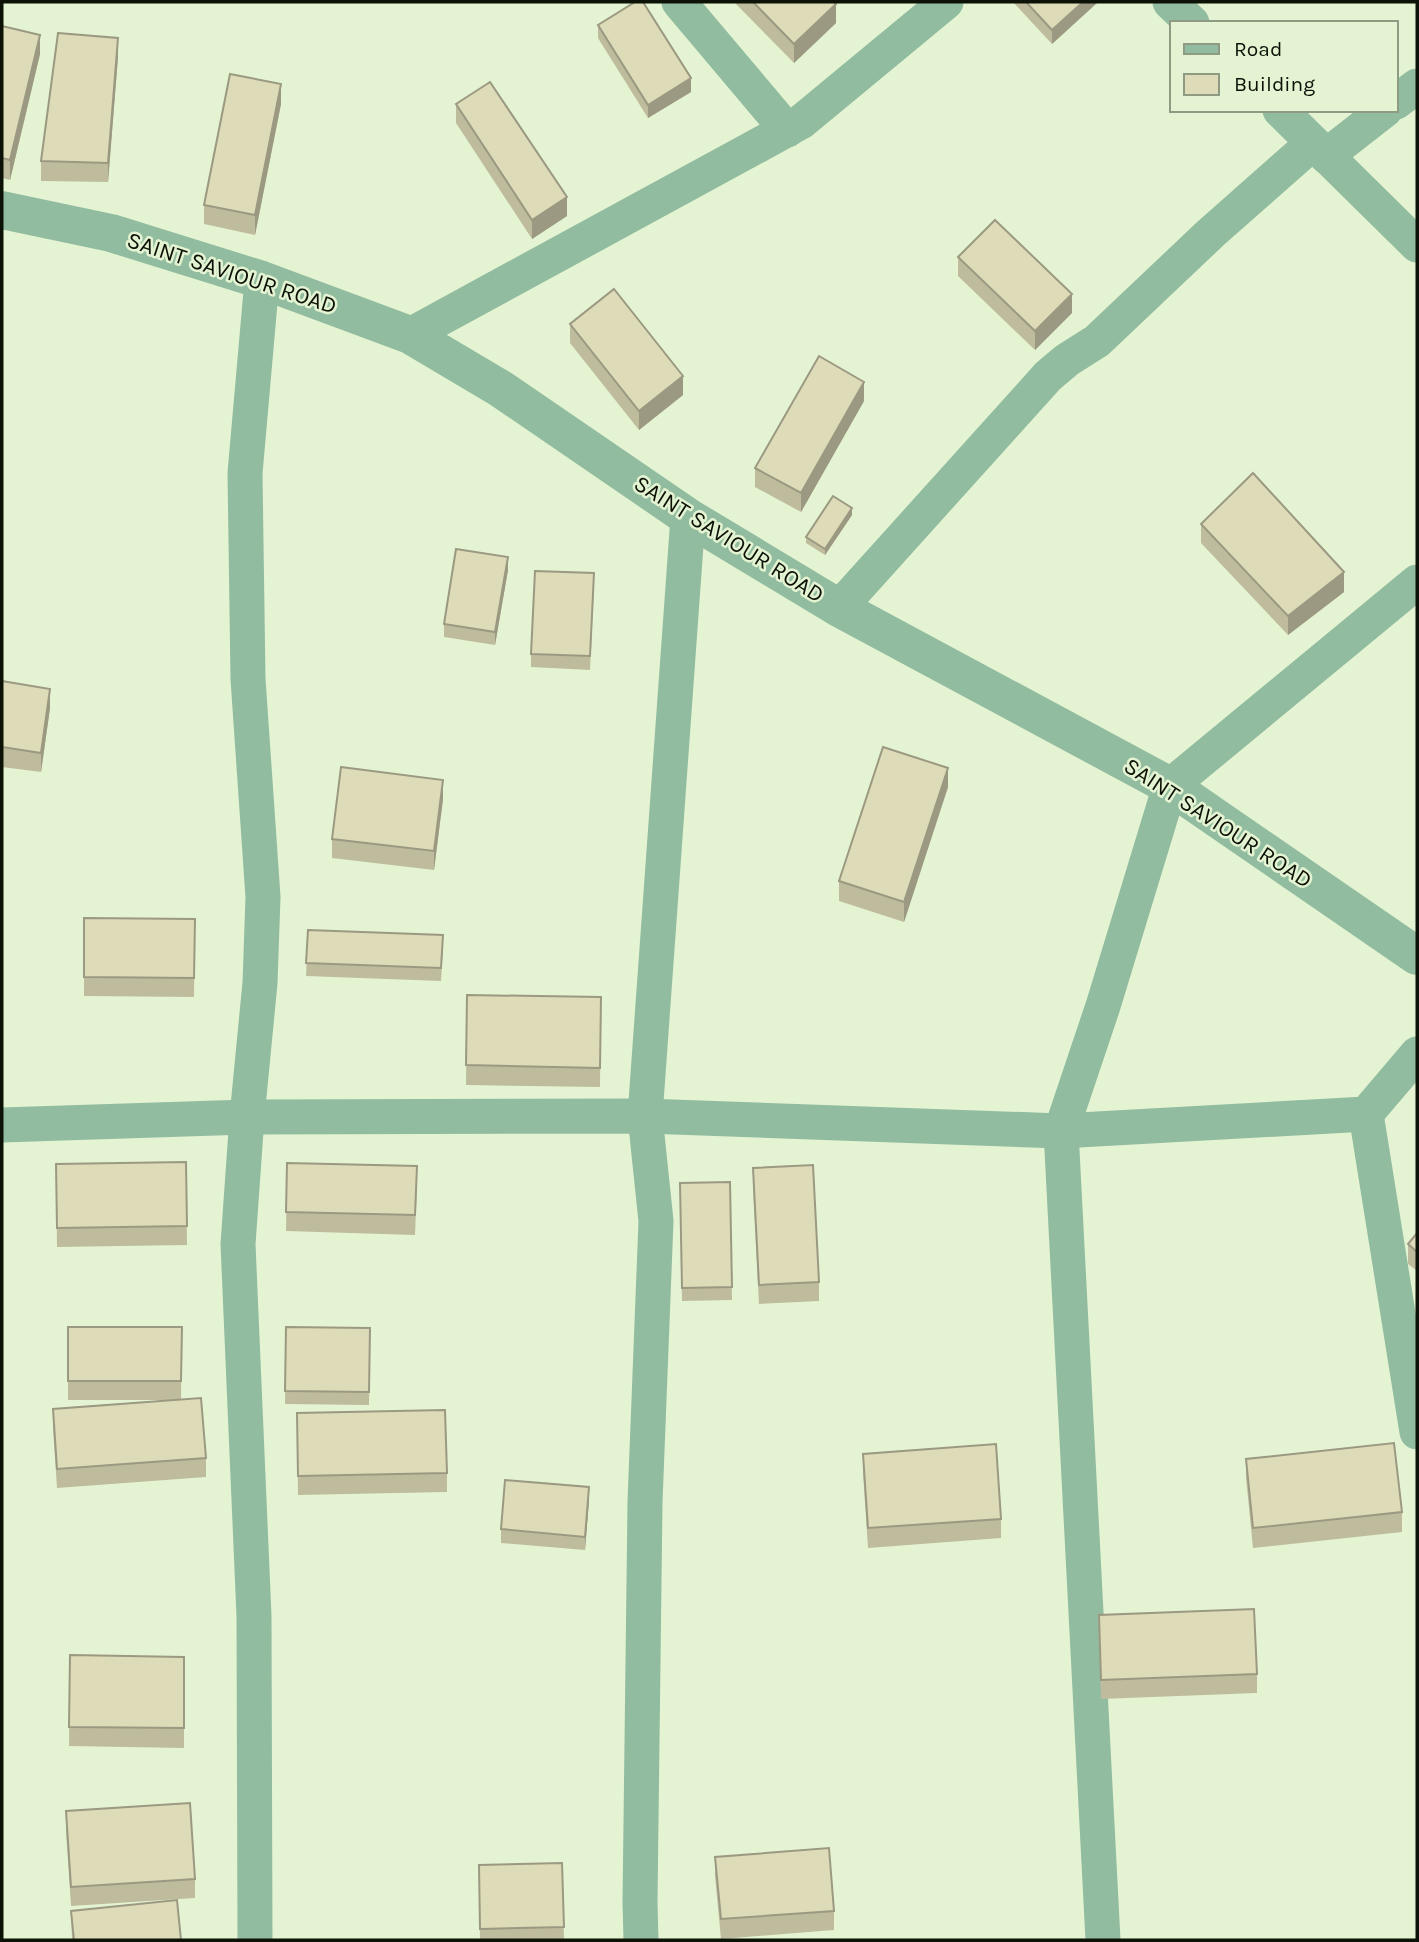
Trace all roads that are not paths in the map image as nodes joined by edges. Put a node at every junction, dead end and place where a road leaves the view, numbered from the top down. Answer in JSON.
{"nodes":[{"id":1,"x":679,"y":2,"type":"edge"},
{"id":2,"x":946,"y":2,"type":"edge"},
{"id":3,"x":1170,"y":2,"type":"edge"},
{"id":4,"x":1190,"y":21,"type":"edge"},
{"id":5,"x":1417,"y":86,"type":"edge"},
{"id":6,"x":1398,"y":100,"type":"edge"},
{"id":7,"x":1282,"y":112,"type":"edge"},
{"id":8,"x":1382,"y":112,"type":"edge"},
{"id":9,"x":787,"y":130,"type":"junction"},
{"id":10,"x":1320,"y":149,"type":"junction"},
{"id":11,"x":2,"y":210,"type":"edge"},
{"id":12,"x":1417,"y":245,"type":"edge"},
{"id":13,"x":262,"y":280,"type":"junction"},
{"id":14,"x":410,"y":335,"type":"junction"},
{"id":15,"x":688,"y":517,"type":"junction"},
{"id":16,"x":1417,"y":582,"type":"edge"},
{"id":17,"x":839,"y":608,"type":"junction"},
{"id":18,"x":1170,"y":786,"type":"junction"},
{"id":19,"x":1417,"y":956,"type":"edge"},
{"id":20,"x":1417,"y":1054,"type":"edge"},
{"id":21,"x":1366,"y":1114,"type":"junction"},
{"id":22,"x":646,"y":1116,"type":"junction"},
{"id":23,"x":247,"y":1117,"type":"junction"},
{"id":24,"x":2,"y":1125,"type":"edge"},
{"id":25,"x":1061,"y":1131,"type":"junction"},
{"id":26,"x":1417,"y":1432,"type":"edge"},
{"id":27,"x":255,"y":1940,"type":"edge"},
{"id":28,"x":640,"y":1940,"type":"edge"},
{"id":29,"x":1103,"y":1940,"type":"edge"}],
"edges":[{"from":1,"to":9,"type":"street"},
{"from":2,"to":9,"type":"street"},
{"from":3,"to":4,"type":"street"},
{"from":5,"to":6,"type":"street"},
{"from":7,"to":10,"type":"street"},
{"from":8,"to":10,"type":"street"},
{"from":9,"to":14,"type":"street"},
{"from":10,"to":12,"type":"street"},
{"from":10,"to":17,"type":"street"},
{"from":11,"to":13,"type":"street","name":"SAINT SAVIOUR ROAD"},
{"from":13,"to":14,"type":"street","name":"SAINT SAVIOUR ROAD"},
{"from":13,"to":23,"type":"street"},
{"from":14,"to":15,"type":"street","name":"SAINT SAVIOUR ROAD"},
{"from":15,"to":17,"type":"street","name":"SAINT SAVIOUR ROAD"},
{"from":15,"to":22,"type":"street"},
{"from":16,"to":18,"type":"street"},
{"from":17,"to":18,"type":"street","name":"SAINT SAVIOUR ROAD"},
{"from":18,"to":19,"type":"street","name":"SAINT SAVIOUR ROAD"},
{"from":18,"to":25,"type":"street"},
{"from":20,"to":21,"type":"street"},
{"from":21,"to":25,"type":"street"},
{"from":21,"to":26,"type":"street"},
{"from":22,"to":23,"type":"street"},
{"from":22,"to":25,"type":"street"},
{"from":22,"to":28,"type":"street"},
{"from":23,"to":24,"type":"street"},
{"from":23,"to":27,"type":"street"},
{"from":25,"to":29,"type":"street"}]}
